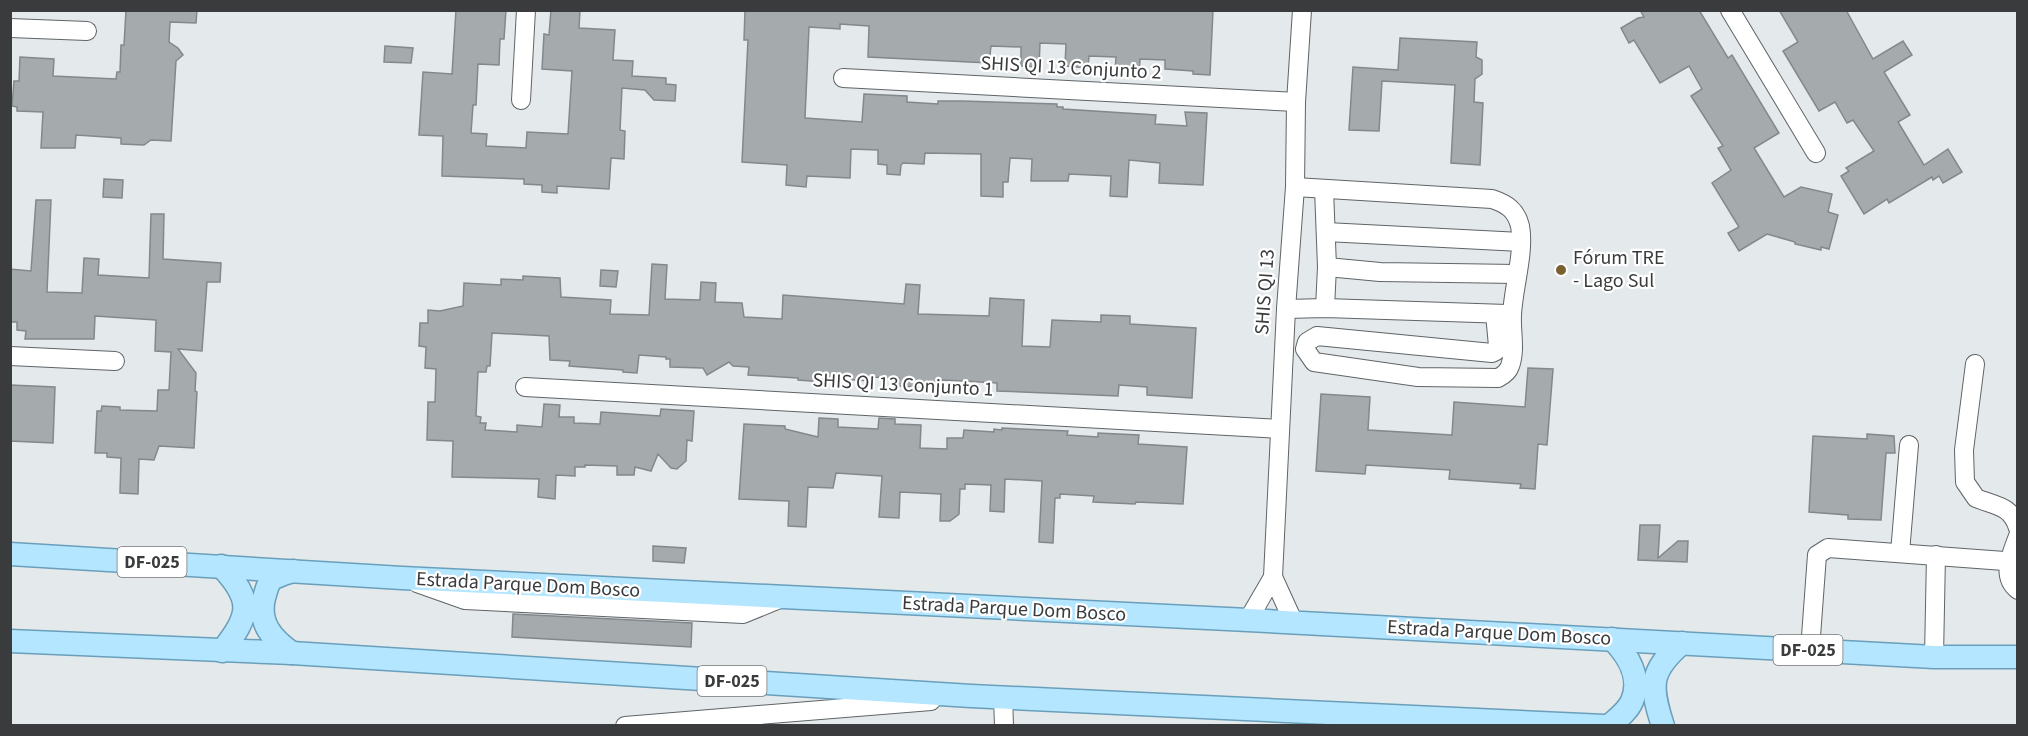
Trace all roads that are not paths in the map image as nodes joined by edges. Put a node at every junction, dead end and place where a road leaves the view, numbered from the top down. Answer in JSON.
{"nodes":[{"id":1,"x":526,"y":10,"type":"edge"},
{"id":2,"x":1302,"y":10,"type":"edge"},
{"id":3,"x":1730,"y":10,"type":"edge"},
{"id":4,"x":10,"y":28,"type":"edge"},
{"id":5,"x":87,"y":32,"type":"dead end"},
{"id":6,"x":843,"y":78,"type":"dead end"},
{"id":7,"x":521,"y":100,"type":"dead end"},
{"id":8,"x":1296,"y":102,"type":"junction"},
{"id":9,"x":1816,"y":153,"type":"dead end"},
{"id":10,"x":1295,"y":187,"type":"junction"},
{"id":11,"x":1324,"y":189,"type":"junction"},
{"id":12,"x":1326,"y":231,"type":"junction"},
{"id":13,"x":1521,"y":242,"type":"junction"},
{"id":14,"x":1327,"y":267,"type":"junction"},
{"id":15,"x":1517,"y":274,"type":"junction"},
{"id":16,"x":1325,"y":308,"type":"junction"},
{"id":17,"x":1286,"y":309,"type":"junction"},
{"id":18,"x":1504,"y":314,"type":"junction"},
{"id":19,"x":10,"y":356,"type":"edge"},
{"id":20,"x":115,"y":361,"type":"dead end"},
{"id":21,"x":1975,"y":364,"type":"dead end"},
{"id":22,"x":525,"y":387,"type":"dead end"},
{"id":23,"x":1280,"y":429,"type":"junction"},
{"id":24,"x":1909,"y":445,"type":"dead end"},
{"id":25,"x":2018,"y":528,"type":"edge"},
{"id":26,"x":2018,"y":536,"type":"edge"},
{"id":27,"x":1900,"y":553,"type":"junction"},
{"id":28,"x":10,"y":554,"type":"edge"},
{"id":29,"x":1936,"y":555,"type":"junction"},
{"id":30,"x":2013,"y":562,"type":"edge"},
{"id":31,"x":221,"y":566,"type":"junction"},
{"id":32,"x":293,"y":571,"type":"junction"},
{"id":33,"x":1273,"y":577,"type":"junction"},
{"id":34,"x":2018,"y":590,"type":"edge"},
{"id":35,"x":1248,"y":620,"type":"junction"},
{"id":36,"x":1294,"y":622,"type":"junction"},
{"id":37,"x":1612,"y":639,"type":"junction"},
{"id":38,"x":10,"y":641,"type":"edge"},
{"id":39,"x":1682,"y":643,"type":"junction"},
{"id":40,"x":1810,"y":650,"type":"junction"},
{"id":41,"x":222,"y":651,"type":"junction"},
{"id":42,"x":292,"y":653,"type":"junction"},
{"id":43,"x":1934,"y":657,"type":"junction"},
{"id":44,"x":2018,"y":657,"type":"edge"},
{"id":45,"x":971,"y":696,"type":"junction"},
{"id":46,"x":1003,"y":697,"type":"junction"},
{"id":47,"x":1517,"y":723,"type":"edge"},
{"id":48,"x":628,"y":725,"type":"edge"},
{"id":49,"x":1004,"y":726,"type":"edge"},
{"id":50,"x":1606,"y":726,"type":"edge"},
{"id":51,"x":1663,"y":726,"type":"edge"}],
"edges":[{"from":1,"to":7,"type":"street"},
{"from":2,"to":8,"type":"street","name":"SHIS QI 13"},
{"from":3,"to":9,"type":"street"},
{"from":4,"to":5,"type":"street"},
{"from":6,"to":8,"type":"street","name":"SHIS QI 13 Conjunto 2"},
{"from":8,"to":10,"type":"street","name":"SHIS QI 13"},
{"from":10,"to":11,"type":"street"},
{"from":10,"to":17,"type":"street","name":"SHIS QI 13"},
{"from":11,"to":12,"type":"street"},
{"from":11,"to":13,"type":"street"},
{"from":12,"to":13,"type":"street"},
{"from":12,"to":14,"type":"street"},
{"from":13,"to":15,"type":"street"},
{"from":14,"to":15,"type":"street"},
{"from":14,"to":16,"type":"street"},
{"from":15,"to":18,"type":"street"},
{"from":16,"to":17,"type":"street"},
{"from":16,"to":18,"type":"street"},
{"from":17,"to":23,"type":"street","name":"SHIS QI 13"},
{"from":18,"to":18,"type":"street"},
{"from":19,"to":20,"type":"street"},
{"from":21,"to":25,"type":"street"},
{"from":22,"to":23,"type":"street","name":"SHIS QI 13 Conjunto 1"},
{"from":23,"to":33,"type":"street","name":"SHIS QI 13"},
{"from":24,"to":27,"type":"street"},
{"from":26,"to":30,"type":"street"},
{"from":27,"to":29,"type":"street"},
{"from":27,"to":40,"type":"street"},
{"from":28,"to":31,"type":"main road","name":"Estrada Parque Dom Bosco","number":"DF-025"},
{"from":29,"to":30,"type":"street"},
{"from":29,"to":43,"type":"street"},
{"from":30,"to":34,"type":"street"},
{"from":31,"to":32,"type":"main road","name":"Estrada Parque Dom Bosco","number":"DF-025"},
{"from":31,"to":41,"type":"main road"},
{"from":32,"to":35,"type":"main road","name":"Estrada Parque Dom Bosco","number":"DF-025"},
{"from":32,"to":42,"type":"main road"},
{"from":33,"to":35,"type":"street","name":"SHIS QI 13"},
{"from":33,"to":36,"type":"street","name":"SHIS QI 13"},
{"from":35,"to":36,"type":"main road","name":"Estrada Parque Dom Bosco","number":"DF-025"},
{"from":36,"to":37,"type":"main road","name":"Estrada Parque Dom Bosco","number":"DF-025"},
{"from":37,"to":39,"type":"main road","name":"Estrada Parque Dom Bosco","number":"DF-025"},
{"from":37,"to":50,"type":"main road"},
{"from":38,"to":41,"type":"main road","number":"DF-025"},
{"from":39,"to":40,"type":"main road","name":"Estrada Parque Dom Bosco","number":"DF-025"},
{"from":39,"to":51,"type":"main road"},
{"from":40,"to":43,"type":"main road","name":"Estrada Parque Dom Bosco","number":"DF-025"},
{"from":41,"to":42,"type":"main road","number":"DF-025"},
{"from":42,"to":45,"type":"main road","number":"DF-025"},
{"from":43,"to":44,"type":"main road","name":"Estrada Parque Dom Bosco","number":"DF-025"},
{"from":45,"to":46,"type":"main road","number":"DF-025"},
{"from":45,"to":48,"type":"street"},
{"from":46,"to":47,"type":"main road","number":"DF-025"},
{"from":46,"to":49,"type":"street"},
{"from":47,"to":50,"type":"main road","number":"DF-025"}]}
